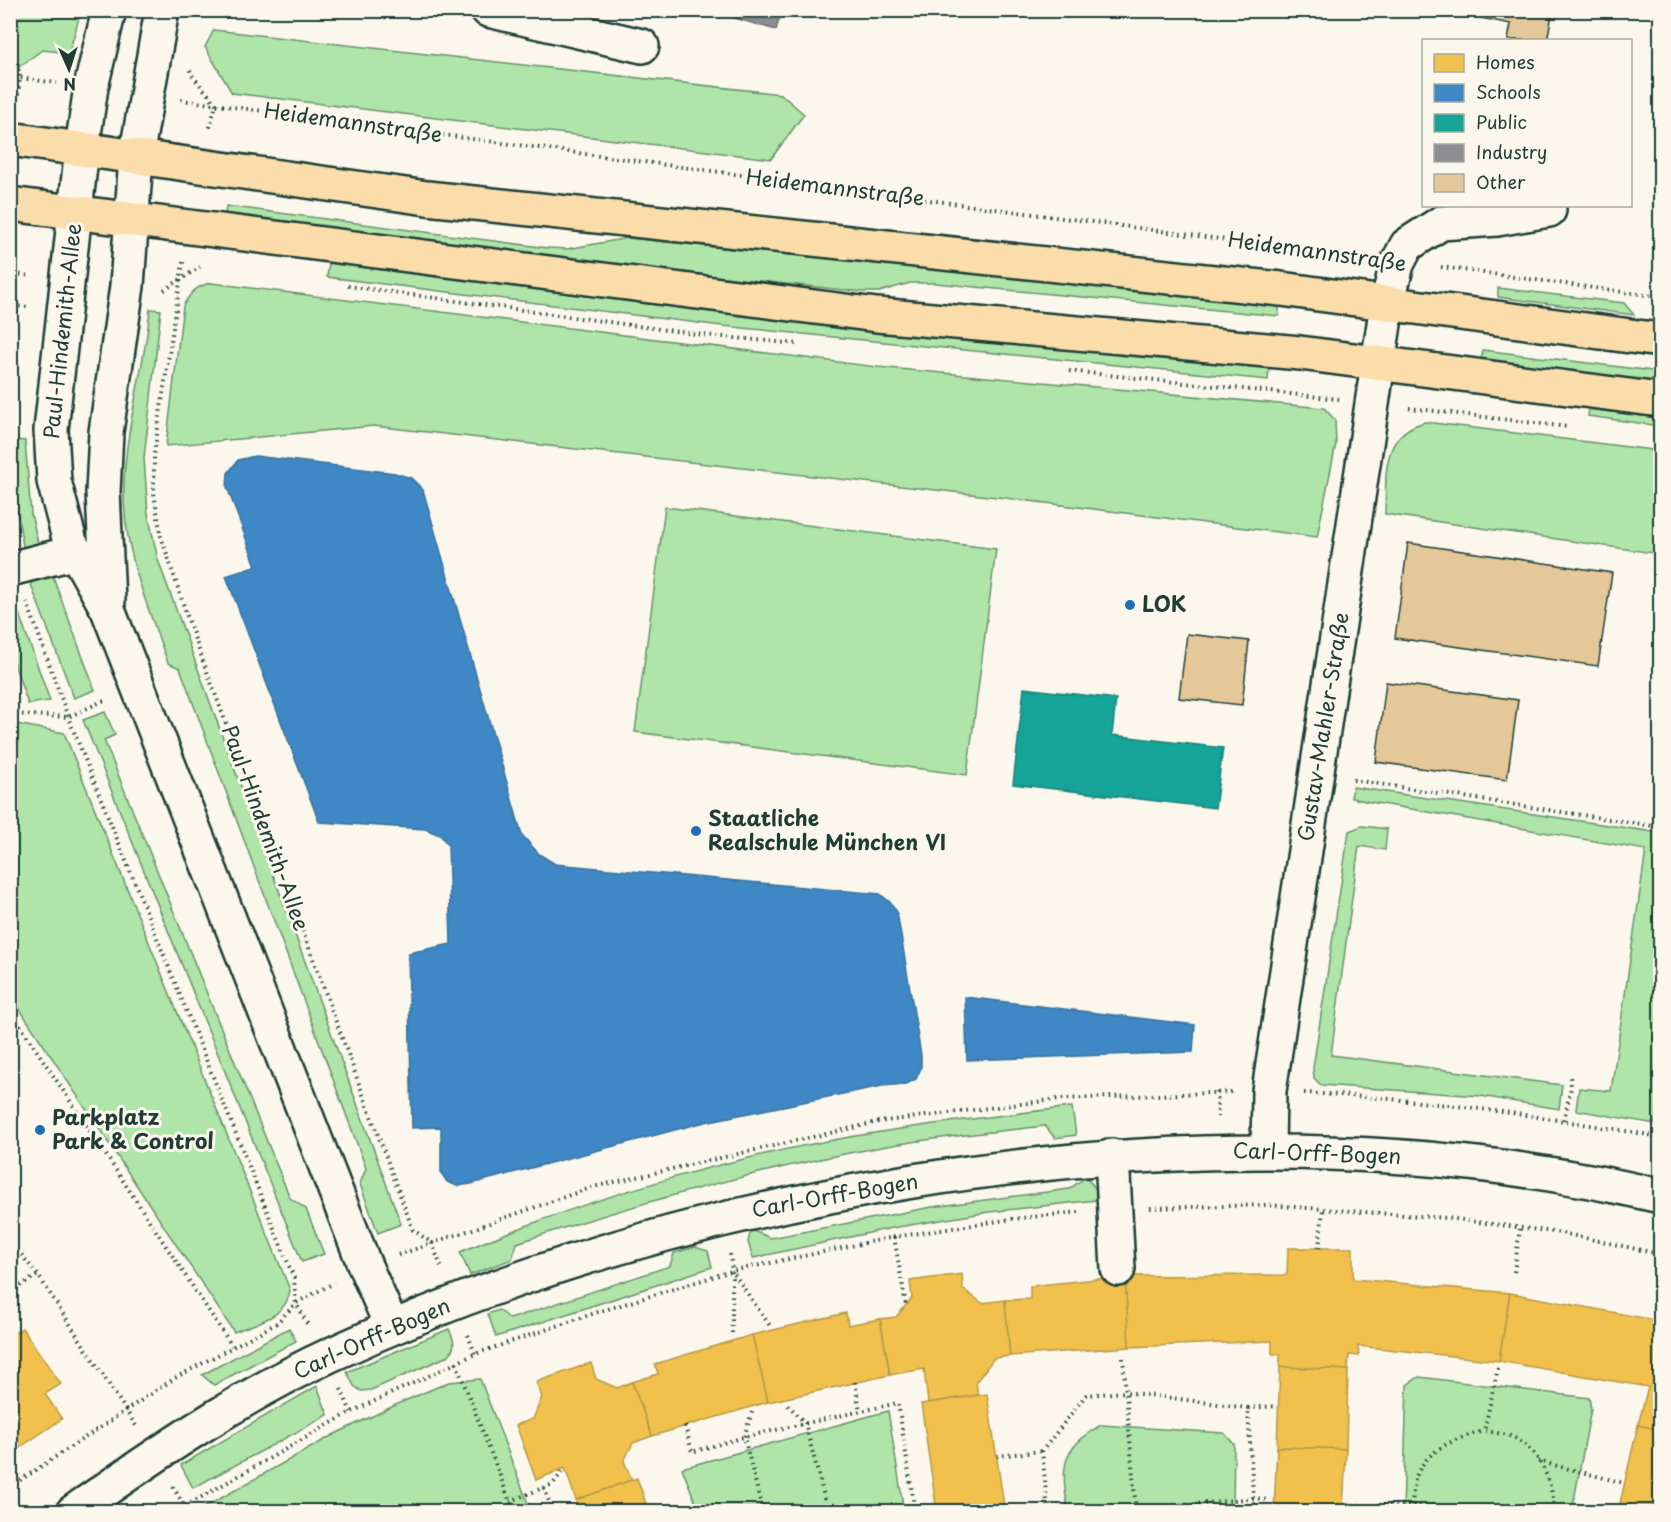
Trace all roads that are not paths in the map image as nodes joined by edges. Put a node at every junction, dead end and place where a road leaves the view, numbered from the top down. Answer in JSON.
{"nodes":[{"id":1,"x":109,"y":10,"type":"edge"},
{"id":2,"x":162,"y":10,"type":"edge"},
{"id":3,"x":488,"y":10,"type":"edge"},
{"id":4,"x":642,"y":46,"type":"dead end"},
{"id":5,"x":10,"y":139,"type":"edge"},
{"id":6,"x":82,"y":148,"type":"junction"},
{"id":7,"x":136,"y":157,"type":"junction"},
{"id":8,"x":10,"y":204,"type":"edge"},
{"id":9,"x":1549,"y":210,"type":"dead end"},
{"id":10,"x":75,"y":212,"type":"junction"},
{"id":11,"x":131,"y":220,"type":"junction"},
{"id":12,"x":1388,"y":304,"type":"junction"},
{"id":13,"x":1660,"y":340,"type":"edge"},
{"id":14,"x":1378,"y":363,"type":"junction"},
{"id":15,"x":1660,"y":400,"type":"edge"},
{"id":16,"x":76,"y":552,"type":"junction"},
{"id":17,"x":13,"y":569,"type":"edge"},
{"id":18,"x":108,"y":610,"type":"junction"},
{"id":19,"x":1268,"y":1151,"type":"junction"},
{"id":20,"x":1112,"y":1156,"type":"junction"},
{"id":21,"x":1660,"y":1196,"type":"edge"},
{"id":22,"x":1118,"y":1269,"type":"dead end"},
{"id":23,"x":392,"y":1327,"type":"junction"},
{"id":24,"x":73,"y":1512,"type":"edge"}],
"edges":[{"from":1,"to":6,"type":"street","name":"Paul-Hindemith-Allee"},
{"from":2,"to":7,"type":"street","name":"Paul-Hindemith-Allee"},
{"from":3,"to":4,"type":"street"},
{"from":5,"to":6,"type":"main road","name":"Heidemannstraße"},
{"from":6,"to":7,"type":"main road","name":"Heidemannstraße"},
{"from":6,"to":10,"type":"street","name":"Paul-Hindemith-Allee"},
{"from":7,"to":11,"type":"street","name":"Paul-Hindemith-Allee"},
{"from":7,"to":12,"type":"main road","name":"Heidemannstraße"},
{"from":8,"to":10,"type":"main road"},
{"from":9,"to":12,"type":"street","name":"Gustav-Mahler-Straße"},
{"from":10,"to":11,"type":"main road"},
{"from":10,"to":16,"type":"street","name":"Paul-Hindemith-Allee"},
{"from":11,"to":14,"type":"main road"},
{"from":11,"to":18,"type":"street","name":"Paul-Hindemith-Allee"},
{"from":12,"to":13,"type":"main road","name":"Heidemannstraße"},
{"from":12,"to":14,"type":"street","name":"Gustav-Mahler-Straße"},
{"from":14,"to":15,"type":"main road"},
{"from":14,"to":19,"type":"street","name":"Gustav-Mahler-Straße"},
{"from":16,"to":17,"type":"street"},
{"from":16,"to":18,"type":"street","name":"Paul-Hindemith-Allee"},
{"from":18,"to":23,"type":"street","name":"Paul-Hindemith-Allee"},
{"from":19,"to":20,"type":"street","name":"Carl-Orff-Bogen"},
{"from":19,"to":21,"type":"street","name":"Carl-Orff-Bogen"},
{"from":20,"to":22,"type":"street"},
{"from":20,"to":23,"type":"street","name":"Carl-Orff-Bogen"},
{"from":23,"to":24,"type":"street","name":"Carl-Orff-Bogen"}]}
